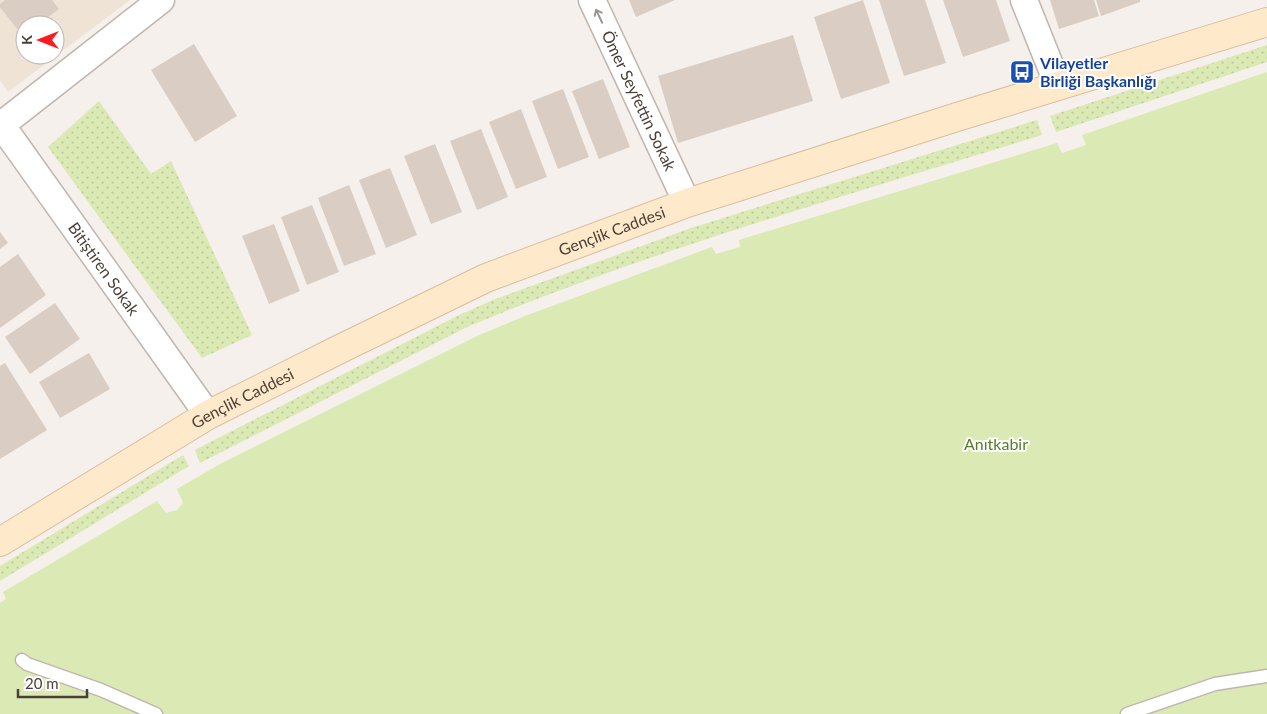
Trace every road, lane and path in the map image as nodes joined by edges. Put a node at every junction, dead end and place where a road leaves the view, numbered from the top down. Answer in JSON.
{"nodes":[{"id":1,"x":161,"y":0,"type":"edge"},
{"id":2,"x":592,"y":0,"type":"edge"},
{"id":3,"x":1024,"y":0,"type":"edge"},
{"id":4,"x":1267,"y":22,"type":"edge"},
{"id":5,"x":1058,"y":85,"type":"junction"},
{"id":6,"x":0,"y":125,"type":"edge"},
{"id":7,"x":687,"y":202,"type":"junction"},
{"id":8,"x":208,"y":415,"type":"junction"},
{"id":9,"x":0,"y":542,"type":"edge"},
{"id":10,"x":22,"y":660,"type":"dead end"},
{"id":11,"x":1267,"y":676,"type":"edge"},
{"id":12,"x":156,"y":714,"type":"edge"},
{"id":13,"x":1126,"y":714,"type":"edge"}],
"edges":[{"from":1,"to":6,"type":"street"},
{"from":7,"to":2,"type":"street","name":"Ömer Seyfettin Sokak","one_way":true},
{"from":3,"to":5,"type":"street"},
{"from":4,"to":5,"type":"main road","name":"Gençlik Caddesi"},
{"from":5,"to":7,"type":"main road","name":"Gençlik Caddesi"},
{"from":6,"to":8,"type":"street","name":"Bitiştiren Sokak"},
{"from":7,"to":8,"type":"main road","name":"Gençlik Caddesi"},
{"from":8,"to":9,"type":"main road","name":"Gençlik Caddesi"},
{"from":10,"to":12,"type":"lane"},
{"from":11,"to":13,"type":"lane"}]}
